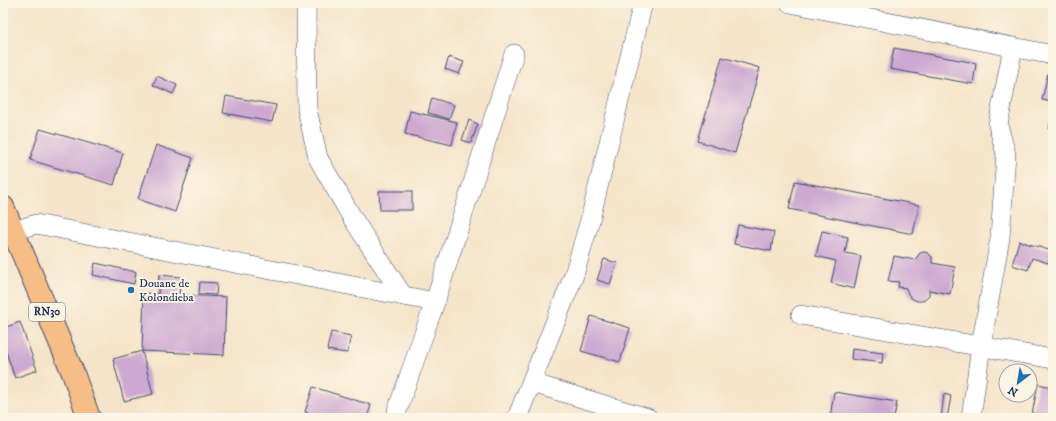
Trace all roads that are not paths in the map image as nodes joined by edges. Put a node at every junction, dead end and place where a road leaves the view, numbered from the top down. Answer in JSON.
{"nodes":[{"id":1,"x":306,"y":3,"type":"edge"},
{"id":2,"x":643,"y":3,"type":"edge"},
{"id":3,"x":790,"y":3,"type":"edge"},
{"id":4,"x":1013,"y":47,"type":"junction"},
{"id":5,"x":514,"y":54,"type":"dead end"},
{"id":6,"x":1053,"y":55,"type":"edge"},
{"id":7,"x":3,"y":207,"type":"edge"},
{"id":8,"x":13,"y":231,"type":"junction"},
{"id":9,"x":403,"y":296,"type":"junction"},
{"id":10,"x":435,"y":302,"type":"junction"},
{"id":11,"x":800,"y":315,"type":"dead end"},
{"id":12,"x":981,"y":346,"type":"junction"},
{"id":13,"x":1053,"y":359,"type":"edge"},
{"id":14,"x":532,"y":383,"type":"junction"},
{"id":15,"x":89,"y":418,"type":"edge"},
{"id":16,"x":397,"y":418,"type":"edge"},
{"id":17,"x":518,"y":418,"type":"edge"},
{"id":18,"x":648,"y":418,"type":"edge"},
{"id":19,"x":971,"y":418,"type":"edge"}],
"edges":[{"from":1,"to":9,"type":"street"},
{"from":2,"to":14,"type":"street"},
{"from":3,"to":4,"type":"street"},
{"from":4,"to":6,"type":"street"},
{"from":4,"to":12,"type":"street"},
{"from":5,"to":10,"type":"street"},
{"from":7,"to":8,"type":"main road","number":"RN30"},
{"from":8,"to":9,"type":"street"},
{"from":8,"to":15,"type":"main road","number":"RN30"},
{"from":9,"to":10,"type":"street"},
{"from":10,"to":16,"type":"street"},
{"from":11,"to":12,"type":"street"},
{"from":12,"to":13,"type":"street"},
{"from":12,"to":19,"type":"street"},
{"from":14,"to":17,"type":"street"},
{"from":14,"to":18,"type":"street"}]}
